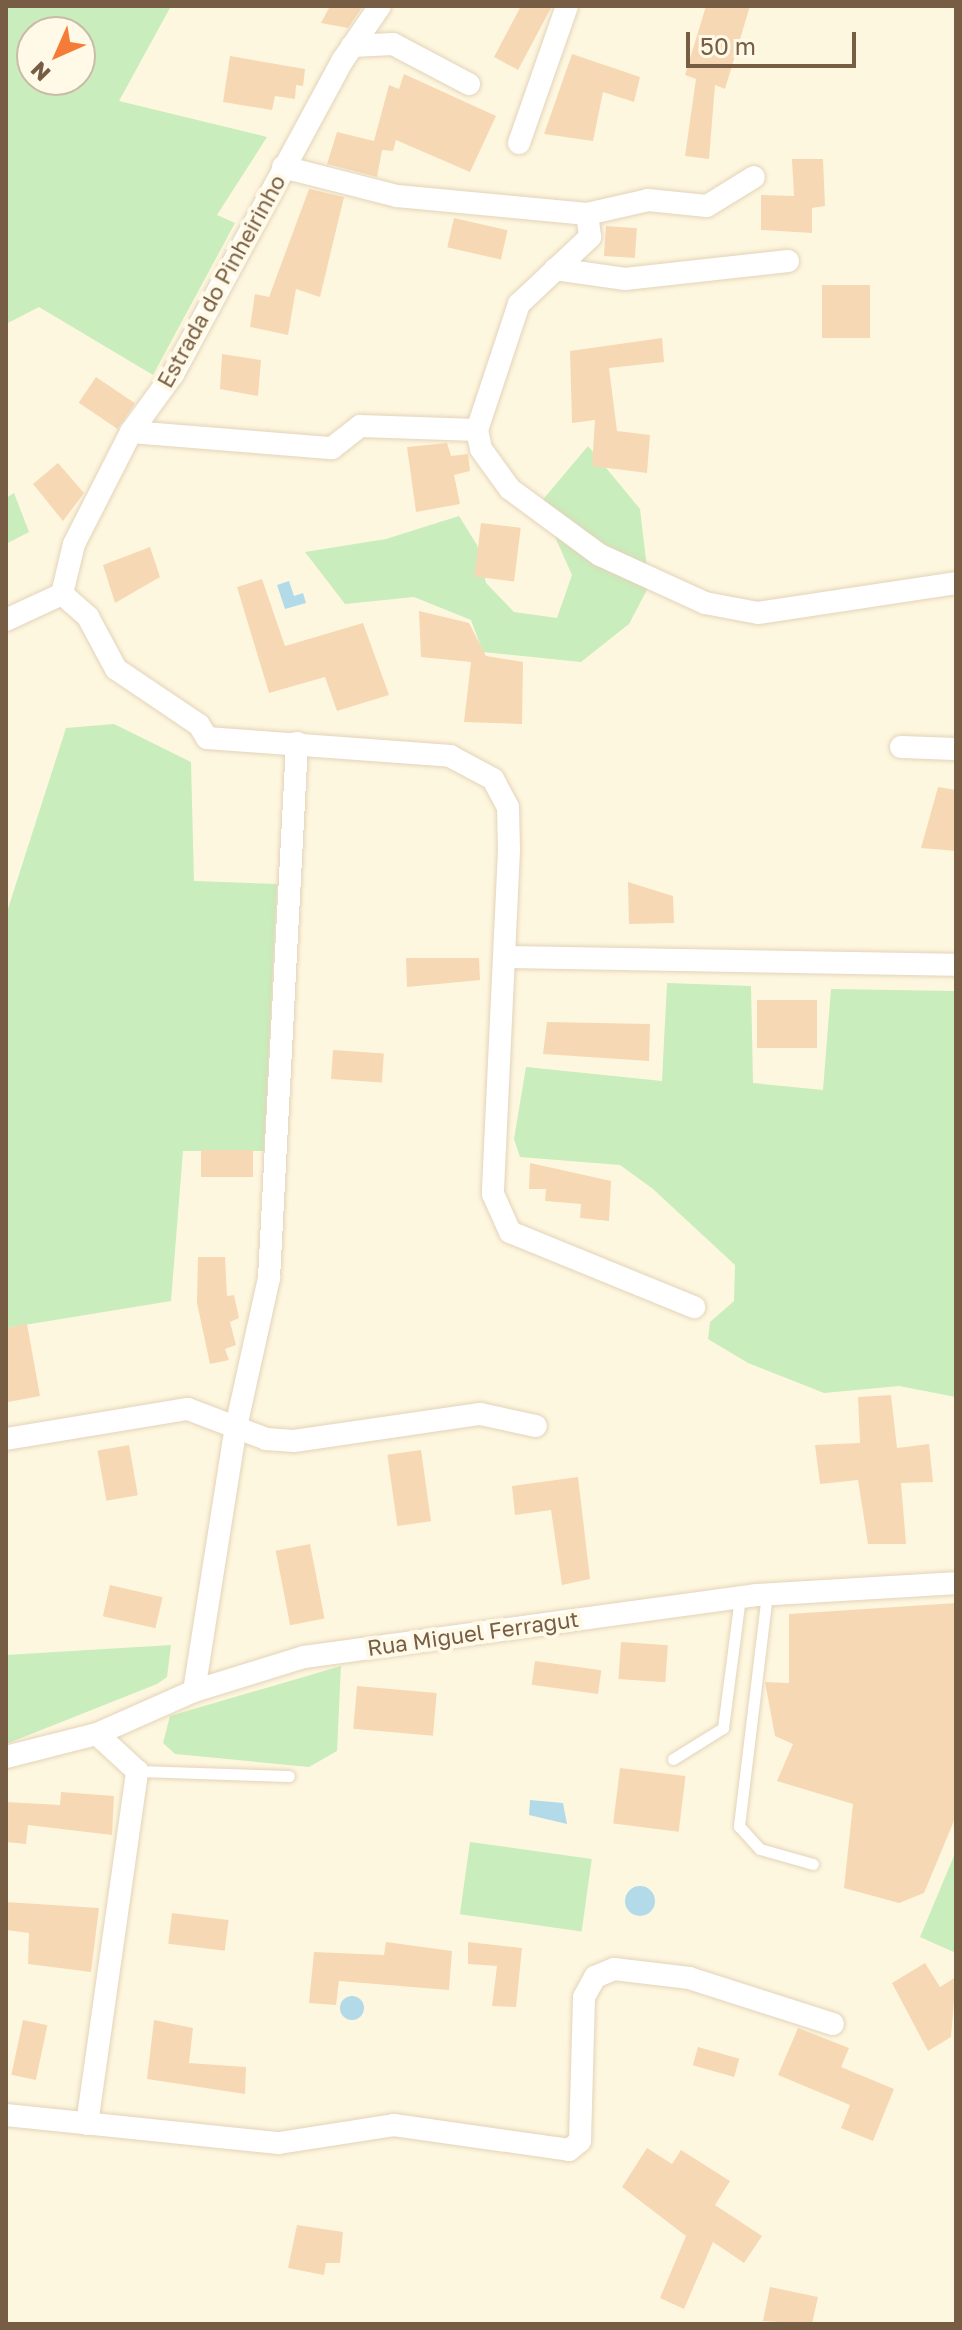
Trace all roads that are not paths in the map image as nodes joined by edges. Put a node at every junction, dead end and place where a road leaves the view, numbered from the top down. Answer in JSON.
{"nodes":[{"id":1,"x":380,"y":6,"type":"edge"},
{"id":2,"x":567,"y":6,"type":"edge"},
{"id":3,"x":352,"y":46,"type":"junction"},
{"id":4,"x":469,"y":84,"type":"dead end"},
{"id":5,"x":519,"y":143,"type":"dead end"},
{"id":6,"x":283,"y":167,"type":"junction"},
{"id":7,"x":754,"y":177,"type":"dead end"},
{"id":8,"x":587,"y":214,"type":"junction"},
{"id":9,"x":788,"y":261,"type":"dead end"},
{"id":10,"x":555,"y":269,"type":"junction"},
{"id":11,"x":477,"y":430,"type":"junction"},
{"id":12,"x":131,"y":432,"type":"junction"},
{"id":13,"x":956,"y":583,"type":"edge"},
{"id":14,"x":62,"y":594,"type":"junction"},
{"id":15,"x":6,"y":620,"type":"edge"},
{"id":16,"x":297,"y":743,"type":"junction"},
{"id":17,"x":901,"y":747,"type":"dead end"},
{"id":18,"x":956,"y":749,"type":"edge"},
{"id":19,"x":504,"y":957,"type":"junction"},
{"id":20,"x":956,"y":965,"type":"edge"},
{"id":21,"x":694,"y":1307,"type":"dead end"},
{"id":22,"x":536,"y":1426,"type":"dead end"},
{"id":23,"x":236,"y":1427,"type":"junction"},
{"id":24,"x":6,"y":1439,"type":"edge"},
{"id":25,"x":956,"y":1583,"type":"edge"},
{"id":26,"x":767,"y":1594,"type":"junction"},
{"id":27,"x":740,"y":1597,"type":"junction"},
{"id":28,"x":194,"y":1691,"type":"junction"},
{"id":29,"x":97,"y":1734,"type":"junction"},
{"id":30,"x":6,"y":1757,"type":"edge"},
{"id":31,"x":673,"y":1759,"type":"dead end"},
{"id":32,"x":137,"y":1771,"type":"junction"},
{"id":33,"x":289,"y":1776,"type":"dead end"},
{"id":34,"x":813,"y":1864,"type":"dead end"},
{"id":35,"x":833,"y":2024,"type":"dead end"},
{"id":36,"x":6,"y":2115,"type":"edge"},
{"id":37,"x":87,"y":2124,"type":"junction"}],
"edges":[{"from":1,"to":3,"type":"street","name":"Estrada do Pinheirinho"},
{"from":2,"to":5,"type":"street"},
{"from":3,"to":4,"type":"street"},
{"from":3,"to":6,"type":"street","name":"Estrada do Pinheirinho"},
{"from":6,"to":8,"type":"street"},
{"from":6,"to":12,"type":"street","name":"Estrada do Pinheirinho"},
{"from":7,"to":8,"type":"street"},
{"from":8,"to":10,"type":"street"},
{"from":9,"to":10,"type":"street"},
{"from":10,"to":11,"type":"street"},
{"from":11,"to":12,"type":"street"},
{"from":11,"to":13,"type":"street"},
{"from":12,"to":14,"type":"street","name":"Estrada do Pinheirinho"},
{"from":14,"to":15,"type":"street"},
{"from":14,"to":16,"type":"street"},
{"from":16,"to":19,"type":"street"},
{"from":16,"to":23,"type":"street"},
{"from":17,"to":18,"type":"street"},
{"from":19,"to":20,"type":"street"},
{"from":19,"to":21,"type":"street"},
{"from":22,"to":23,"type":"street"},
{"from":23,"to":24,"type":"street"},
{"from":23,"to":28,"type":"street"},
{"from":25,"to":26,"type":"street","name":"Rua Miguel Ferragut"},
{"from":26,"to":27,"type":"street","name":"Rua Miguel Ferragut"},
{"from":26,"to":34,"type":"lane"},
{"from":27,"to":28,"type":"street","name":"Rua Miguel Ferragut"},
{"from":27,"to":31,"type":"lane"},
{"from":28,"to":29,"type":"street","name":"Rua Miguel Ferragut"},
{"from":29,"to":30,"type":"street","name":"Rua Miguel Ferragut"},
{"from":29,"to":32,"type":"street"},
{"from":32,"to":33,"type":"lane"},
{"from":32,"to":37,"type":"street"},
{"from":35,"to":37,"type":"street"},
{"from":36,"to":37,"type":"street"}]}
